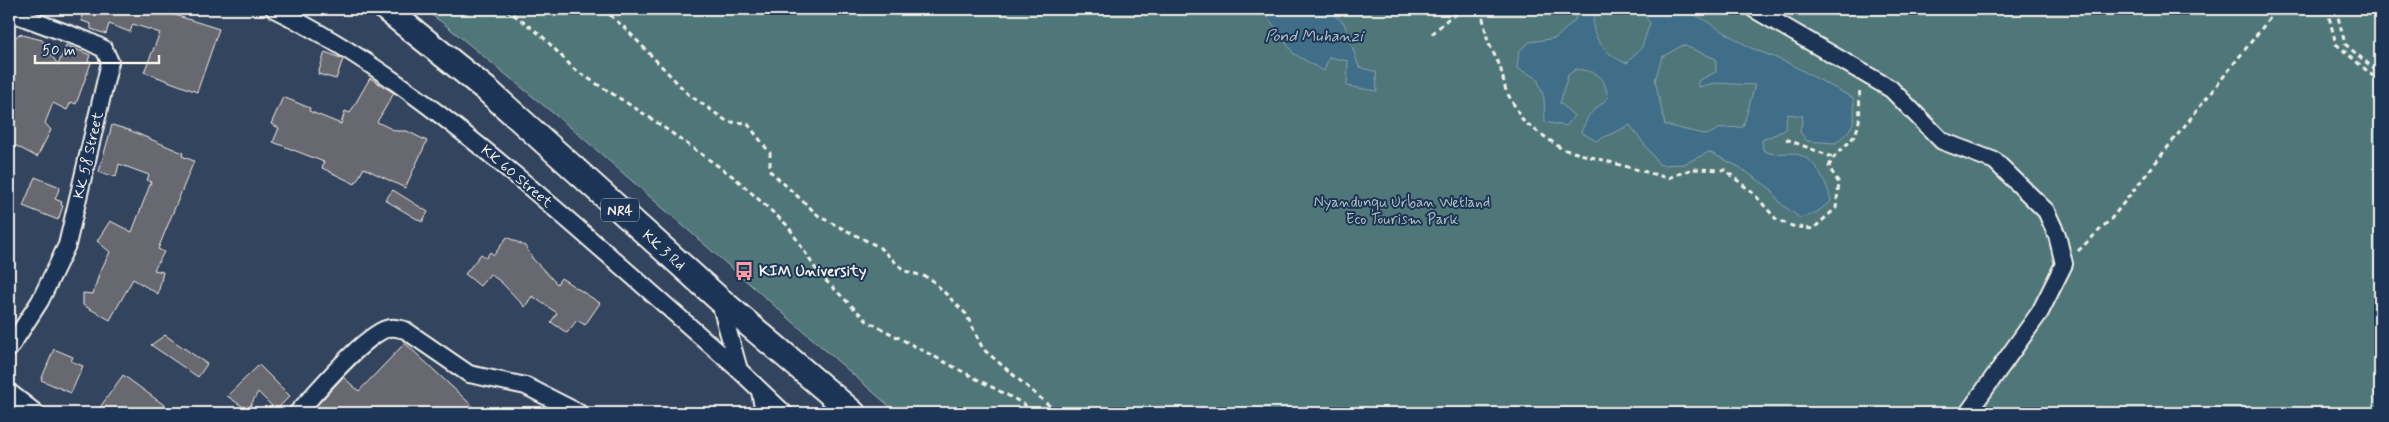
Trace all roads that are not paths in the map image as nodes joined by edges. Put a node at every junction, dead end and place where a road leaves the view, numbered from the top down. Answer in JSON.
{"nodes":[{"id":1,"x":274,"y":9,"type":"edge"},
{"id":2,"x":386,"y":9,"type":"edge"},
{"id":3,"x":1754,"y":9,"type":"edge"},
{"id":4,"x":9,"y":12,"type":"edge"},
{"id":5,"x":719,"y":299,"type":"junction"},
{"id":6,"x":9,"y":349,"type":"edge"},
{"id":7,"x":739,"y":370,"type":"junction"},
{"id":8,"x":760,"y":391,"type":"junction"},
{"id":9,"x":9,"y":392,"type":"edge"},
{"id":10,"x":36,"y":413,"type":"edge"},
{"id":11,"x":297,"y":413,"type":"edge"},
{"id":12,"x":579,"y":413,"type":"edge"},
{"id":13,"x":764,"y":413,"type":"edge"},
{"id":14,"x":784,"y":413,"type":"edge"},
{"id":15,"x":853,"y":413,"type":"edge"},
{"id":16,"x":1968,"y":413,"type":"edge"}],
"edges":[{"from":1,"to":7,"type":"street","name":"KK 60 Street"},
{"from":2,"to":5,"type":"highway","name":"KK 3 Rd","number":"NR4"},
{"from":3,"to":16,"type":"street"},
{"from":4,"to":6,"type":"street","name":"KK 58 Street"},
{"from":5,"to":7,"type":"street"},
{"from":5,"to":15,"type":"highway","name":"KK 3 Rd","number":"NR4"},
{"from":7,"to":8,"type":"street","name":"KK 60 Street"},
{"from":8,"to":13,"type":"street"},
{"from":8,"to":14,"type":"street","name":"KK 60 Street"},
{"from":9,"to":10,"type":"street"},
{"from":11,"to":12,"type":"street"}]}
